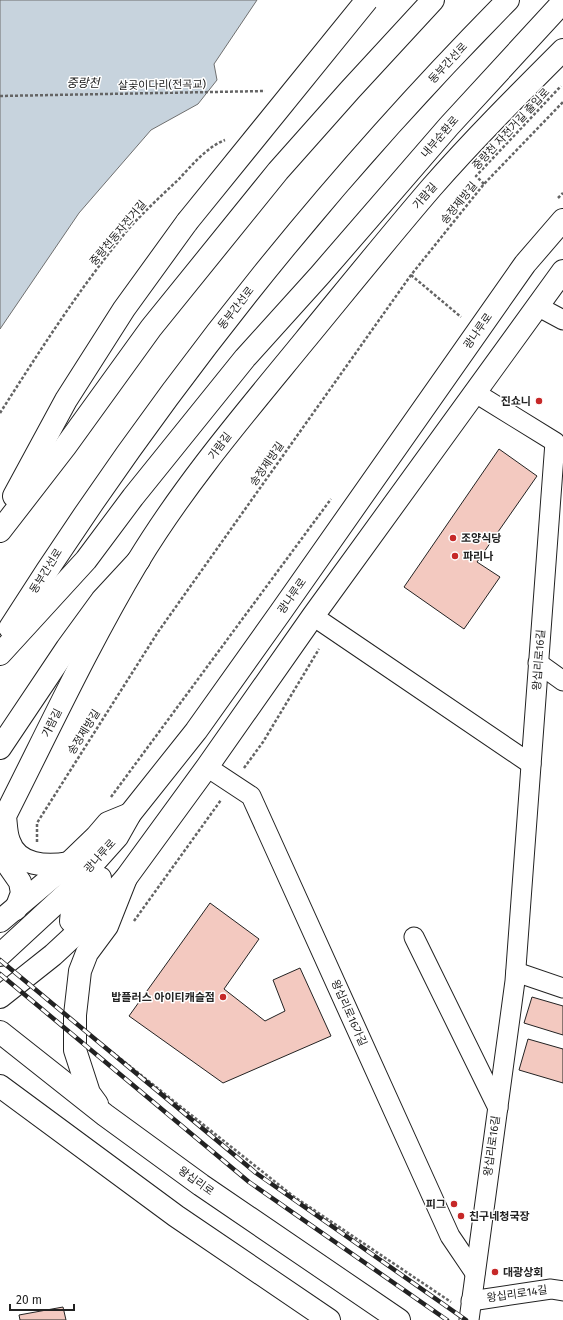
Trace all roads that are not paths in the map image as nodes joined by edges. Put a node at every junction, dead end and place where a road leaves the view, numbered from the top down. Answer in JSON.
{"nodes":[{"id":1,"x":367,"y":0,"type":"edge"},
{"id":2,"x":433,"y":0,"type":"edge"},
{"id":3,"x":508,"y":0,"type":"edge"},
{"id":4,"x":563,"y":2,"type":"edge"},
{"id":5,"x":563,"y":50,"type":"edge"},
{"id":6,"x":563,"y":220,"type":"edge"},
{"id":7,"x":563,"y":271,"type":"edge"},
{"id":8,"x":510,"y":285,"type":"junction"},
{"id":9,"x":536,"y":306,"type":"junction"},
{"id":10,"x":563,"y":320,"type":"edge"},
{"id":11,"x":474,"y":392,"type":"junction"},
{"id":12,"x":0,"y":521,"type":"edge"},
{"id":13,"x":0,"y":531,"type":"edge"},
{"id":14,"x":139,"y":560,"type":"junction"},
{"id":15,"x":313,"y":616,"type":"junction"},
{"id":16,"x":0,"y":644,"type":"edge"},
{"id":17,"x":0,"y":654,"type":"edge"},
{"id":18,"x":538,"y":663,"type":"junction"},
{"id":19,"x":563,"y":681,"type":"edge"},
{"id":20,"x":0,"y":748,"type":"edge"},
{"id":21,"x":531,"y":764,"type":"junction"},
{"id":22,"x":208,"y":767,"type":"junction"},
{"id":23,"x":130,"y":814,"type":"junction"},
{"id":24,"x":2,"y":822,"type":"edge"},
{"id":25,"x":117,"y":837,"type":"junction"},
{"id":26,"x":0,"y":852,"type":"edge"},
{"id":27,"x":69,"y":863,"type":"junction"},
{"id":28,"x":126,"y":878,"type":"junction"},
{"id":29,"x":8,"y":914,"type":"edge"},
{"id":30,"x":80,"y":930,"type":"junction"},
{"id":31,"x":414,"y":937,"type":"dead end"},
{"id":32,"x":0,"y":955,"type":"edge"},
{"id":33,"x":516,"y":972,"type":"junction"},
{"id":34,"x":563,"y":988,"type":"edge"},
{"id":35,"x":0,"y":997,"type":"edge"},
{"id":36,"x":0,"y":1032,"type":"edge"},
{"id":37,"x":0,"y":1086,"type":"edge"},
{"id":38,"x":498,"y":1108,"type":"junction"},
{"id":39,"x":105,"y":1115,"type":"junction"},
{"id":40,"x":475,"y":1273,"type":"junction"},
{"id":41,"x":563,"y":1291,"type":"edge"},
{"id":42,"x":470,"y":1312,"type":"edge"},
{"id":43,"x":329,"y":1320,"type":"edge"},
{"id":44,"x":399,"y":1320,"type":"edge"}],
"edges":[{"from":1,"to":12,"type":"main road","bridge":true},
{"from":2,"to":13,"type":"main road"},
{"from":3,"to":16,"type":"main road","name":"동부간선로"},
{"from":4,"to":17,"type":"main road","name":"내부순환로"},
{"from":5,"to":14,"type":"main road","name":"가람길"},
{"from":6,"to":8,"type":"main road","name":"광나루로"},
{"from":7,"to":9,"type":"main road"},
{"from":8,"to":9,"type":"main road"},
{"from":8,"to":23,"type":"main road","name":"광나루로"},
{"from":9,"to":10,"type":"street"},
{"from":9,"to":11,"type":"main road"},
{"from":11,"to":15,"type":"main road"},
{"from":11,"to":18,"type":"street","name":"왕십리로16길"},
{"from":14,"to":20,"type":"main road"},
{"from":14,"to":24,"type":"main road","name":"가람길"},
{"from":15,"to":21,"type":"street"},
{"from":15,"to":22,"type":"main road"},
{"from":18,"to":19,"type":"street"},
{"from":18,"to":21,"type":"street","name":"왕십리로16길"},
{"from":21,"to":33,"type":"street","name":"왕십리로16길"},
{"from":22,"to":28,"type":"main road"},
{"from":22,"to":40,"type":"street","name":"왕십리로16가길"},
{"from":23,"to":25,"type":"main road","name":"광나루로"},
{"from":23,"to":27,"type":"main road"},
{"from":24,"to":27,"type":"main road","name":"가람길"},
{"from":25,"to":30,"type":"main road"},
{"from":25,"to":32,"type":"main road","name":"광나루로"},
{"from":26,"to":29,"type":"main road"},
{"from":27,"to":29,"type":"main road"},
{"from":28,"to":30,"type":"main road"},
{"from":28,"to":39,"type":"main road"},
{"from":30,"to":35,"type":"main road"},
{"from":31,"to":38,"type":"street"},
{"from":33,"to":34,"type":"street"},
{"from":33,"to":38,"type":"street","name":"왕십리로16길"},
{"from":36,"to":39,"type":"main road","name":"왕십리로"},
{"from":37,"to":43,"type":"main road"},
{"from":38,"to":40,"type":"street","name":"왕십리로16길"},
{"from":39,"to":44,"type":"main road","name":"왕십리로"},
{"from":40,"to":42,"type":"street","name":"왕십리로16길"},
{"from":41,"to":42,"type":"street","name":"왕십리로14길"}]}
